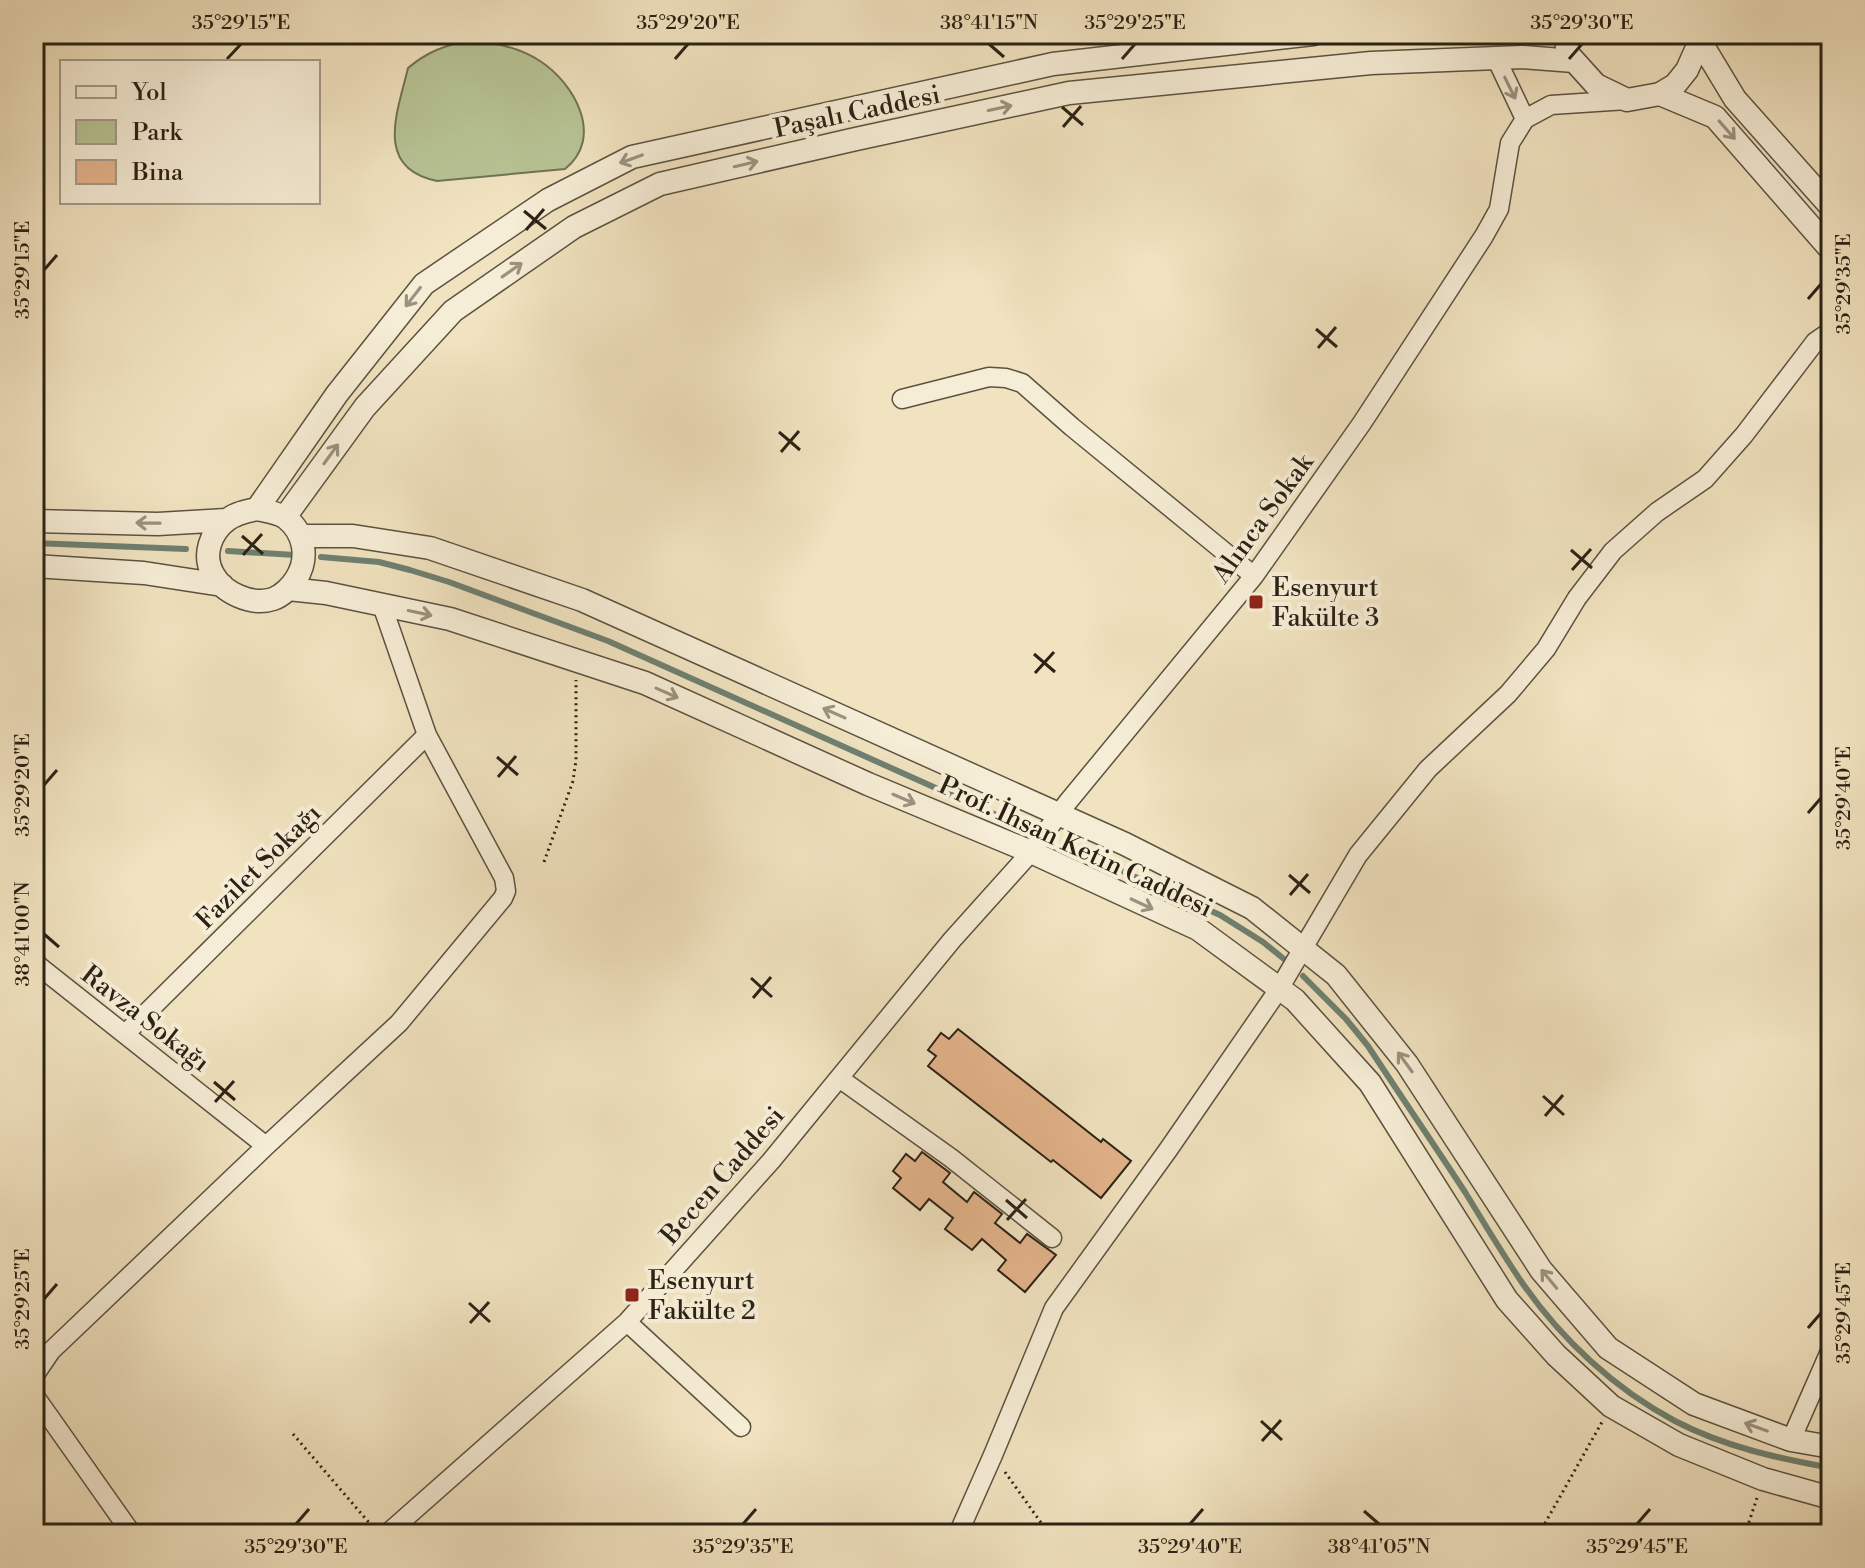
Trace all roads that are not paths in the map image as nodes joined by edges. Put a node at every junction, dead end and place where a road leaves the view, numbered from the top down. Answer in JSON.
{"nodes":[{"id":1,"x":1313,"y":34,"type":"edge"},
{"id":2,"x":1565,"y":34,"type":"edge"},
{"id":3,"x":1702,"y":36,"type":"edge"},
{"id":4,"x":1496,"y":58,"type":"junction"},
{"id":5,"x":1574,"y":61,"type":"junction"},
{"id":6,"x":1660,"y":94,"type":"junction"},
{"id":7,"x":1627,"y":100,"type":"junction"},
{"id":8,"x":1525,"y":119,"type":"junction"},
{"id":9,"x":1831,"y":207,"type":"edge"},
{"id":10,"x":1831,"y":250,"type":"edge"},
{"id":11,"x":1831,"y":331,"type":"edge"},
{"id":12,"x":902,"y":399,"type":"dead end"},
{"id":13,"x":257,"y":509,"type":"junction"},
{"id":14,"x":285,"y":517,"type":"junction"},
{"id":15,"x":226,"y":520,"type":"junction"},
{"id":16,"x":34,"y":521,"type":"edge"},
{"id":17,"x":301,"y":536,"type":"junction"},
{"id":18,"x":39,"y":572,"type":"edge"},
{"id":19,"x":1254,"y":576,"type":"junction"},
{"id":20,"x":222,"y":585,"type":"junction"},
{"id":21,"x":288,"y":589,"type":"junction"},
{"id":22,"x":382,"y":605,"type":"junction"},
{"id":23,"x":427,"y":735,"type":"junction"},
{"id":24,"x":1058,"y":814,"type":"junction"},
{"id":25,"x":1031,"y":852,"type":"junction"},
{"id":26,"x":1303,"y":949,"type":"junction"},
{"id":27,"x":34,"y":960,"type":"edge"},
{"id":28,"x":1279,"y":989,"type":"junction"},
{"id":29,"x":125,"y":1034,"type":"junction"},
{"id":30,"x":839,"y":1078,"type":"junction"},
{"id":31,"x":266,"y":1146,"type":"junction"},
{"id":32,"x":1052,"y":1238,"type":"dead end"},
{"id":33,"x":627,"y":1322,"type":"junction"},
{"id":34,"x":1831,"y":1349,"type":"edge"},
{"id":35,"x":34,"y":1376,"type":"edge"},
{"id":36,"x":34,"y":1395,"type":"edge"},
{"id":37,"x":741,"y":1427,"type":"dead end"},
{"id":38,"x":1791,"y":1440,"type":"junction"},
{"id":39,"x":1831,"y":1447,"type":"edge"},
{"id":40,"x":1831,"y":1498,"type":"edge"},
{"id":41,"x":132,"y":1534,"type":"edge"},
{"id":42,"x":387,"y":1534,"type":"edge"},
{"id":43,"x":958,"y":1534,"type":"edge"}],
"edges":[{"from":1,"to":13,"type":"street","name":"Paşalı Caddesi","one_way":true},
{"from":2,"to":5,"type":"street"},
{"from":3,"to":6,"type":"street"},
{"from":3,"to":9,"type":"street"},
{"from":4,"to":5,"type":"street","name":"Paşalı Caddesi"},
{"from":4,"to":8,"type":"street","one_way":true},
{"from":14,"to":4,"type":"street","name":"Paşalı Caddesi","one_way":true},
{"from":5,"to":7,"type":"street"},
{"from":6,"to":7,"type":"street"},
{"from":6,"to":10,"type":"street","one_way":true},
{"from":7,"to":8,"type":"street"},
{"from":8,"to":19,"type":"street","name":"Alınca Sokak"},
{"from":11,"to":26,"type":"street"},
{"from":12,"to":19,"type":"street"},
{"from":13,"to":14,"type":"street"},
{"from":13,"to":15,"type":"street"},
{"from":14,"to":17,"type":"street"},
{"from":15,"to":16,"type":"street","one_way":true},
{"from":15,"to":20,"type":"street"},
{"from":17,"to":21,"type":"street"},
{"from":24,"to":17,"type":"street","name":"Prof. İhsan Ketin Caddesi","one_way":true},
{"from":18,"to":20,"type":"street"},
{"from":19,"to":24,"type":"street","name":"Alınca Sokak"},
{"from":20,"to":21,"type":"street"},
{"from":21,"to":22,"type":"street","name":"Prof. İhsan Ketin Caddesi"},
{"from":22,"to":23,"type":"street"},
{"from":22,"to":25,"type":"street","name":"Prof. İhsan Ketin Caddesi","one_way":true},
{"from":23,"to":29,"type":"street","name":"Fazilet Sokağı"},
{"from":23,"to":31,"type":"street"},
{"from":24,"to":25,"type":"street","name":"Alınca Sokak"},
{"from":24,"to":26,"type":"street","name":"Prof. İhsan Ketin Caddesi"},
{"from":25,"to":28,"type":"street","name":"Prof. İhsan Ketin Caddesi","one_way":true},
{"from":25,"to":30,"type":"street","name":"Becen Caddesi"},
{"from":26,"to":28,"type":"street"},
{"from":38,"to":26,"type":"street","name":"Prof. İhsan Ketin Caddesi","one_way":true},
{"from":27,"to":29,"type":"street","name":"Ravza Sokağı"},
{"from":28,"to":40,"type":"street","name":"Prof. İhsan Ketin Caddesi"},
{"from":28,"to":43,"type":"street"},
{"from":29,"to":31,"type":"street","name":"Ravza Sokağı"},
{"from":30,"to":32,"type":"street"},
{"from":30,"to":33,"type":"street","name":"Becen Caddesi"},
{"from":31,"to":35,"type":"street"},
{"from":33,"to":37,"type":"street"},
{"from":33,"to":42,"type":"street","name":"Becen Caddesi"},
{"from":34,"to":38,"type":"street"},
{"from":36,"to":41,"type":"street"},
{"from":38,"to":39,"type":"street","name":"Prof. İhsan Ketin Caddesi"}]}
